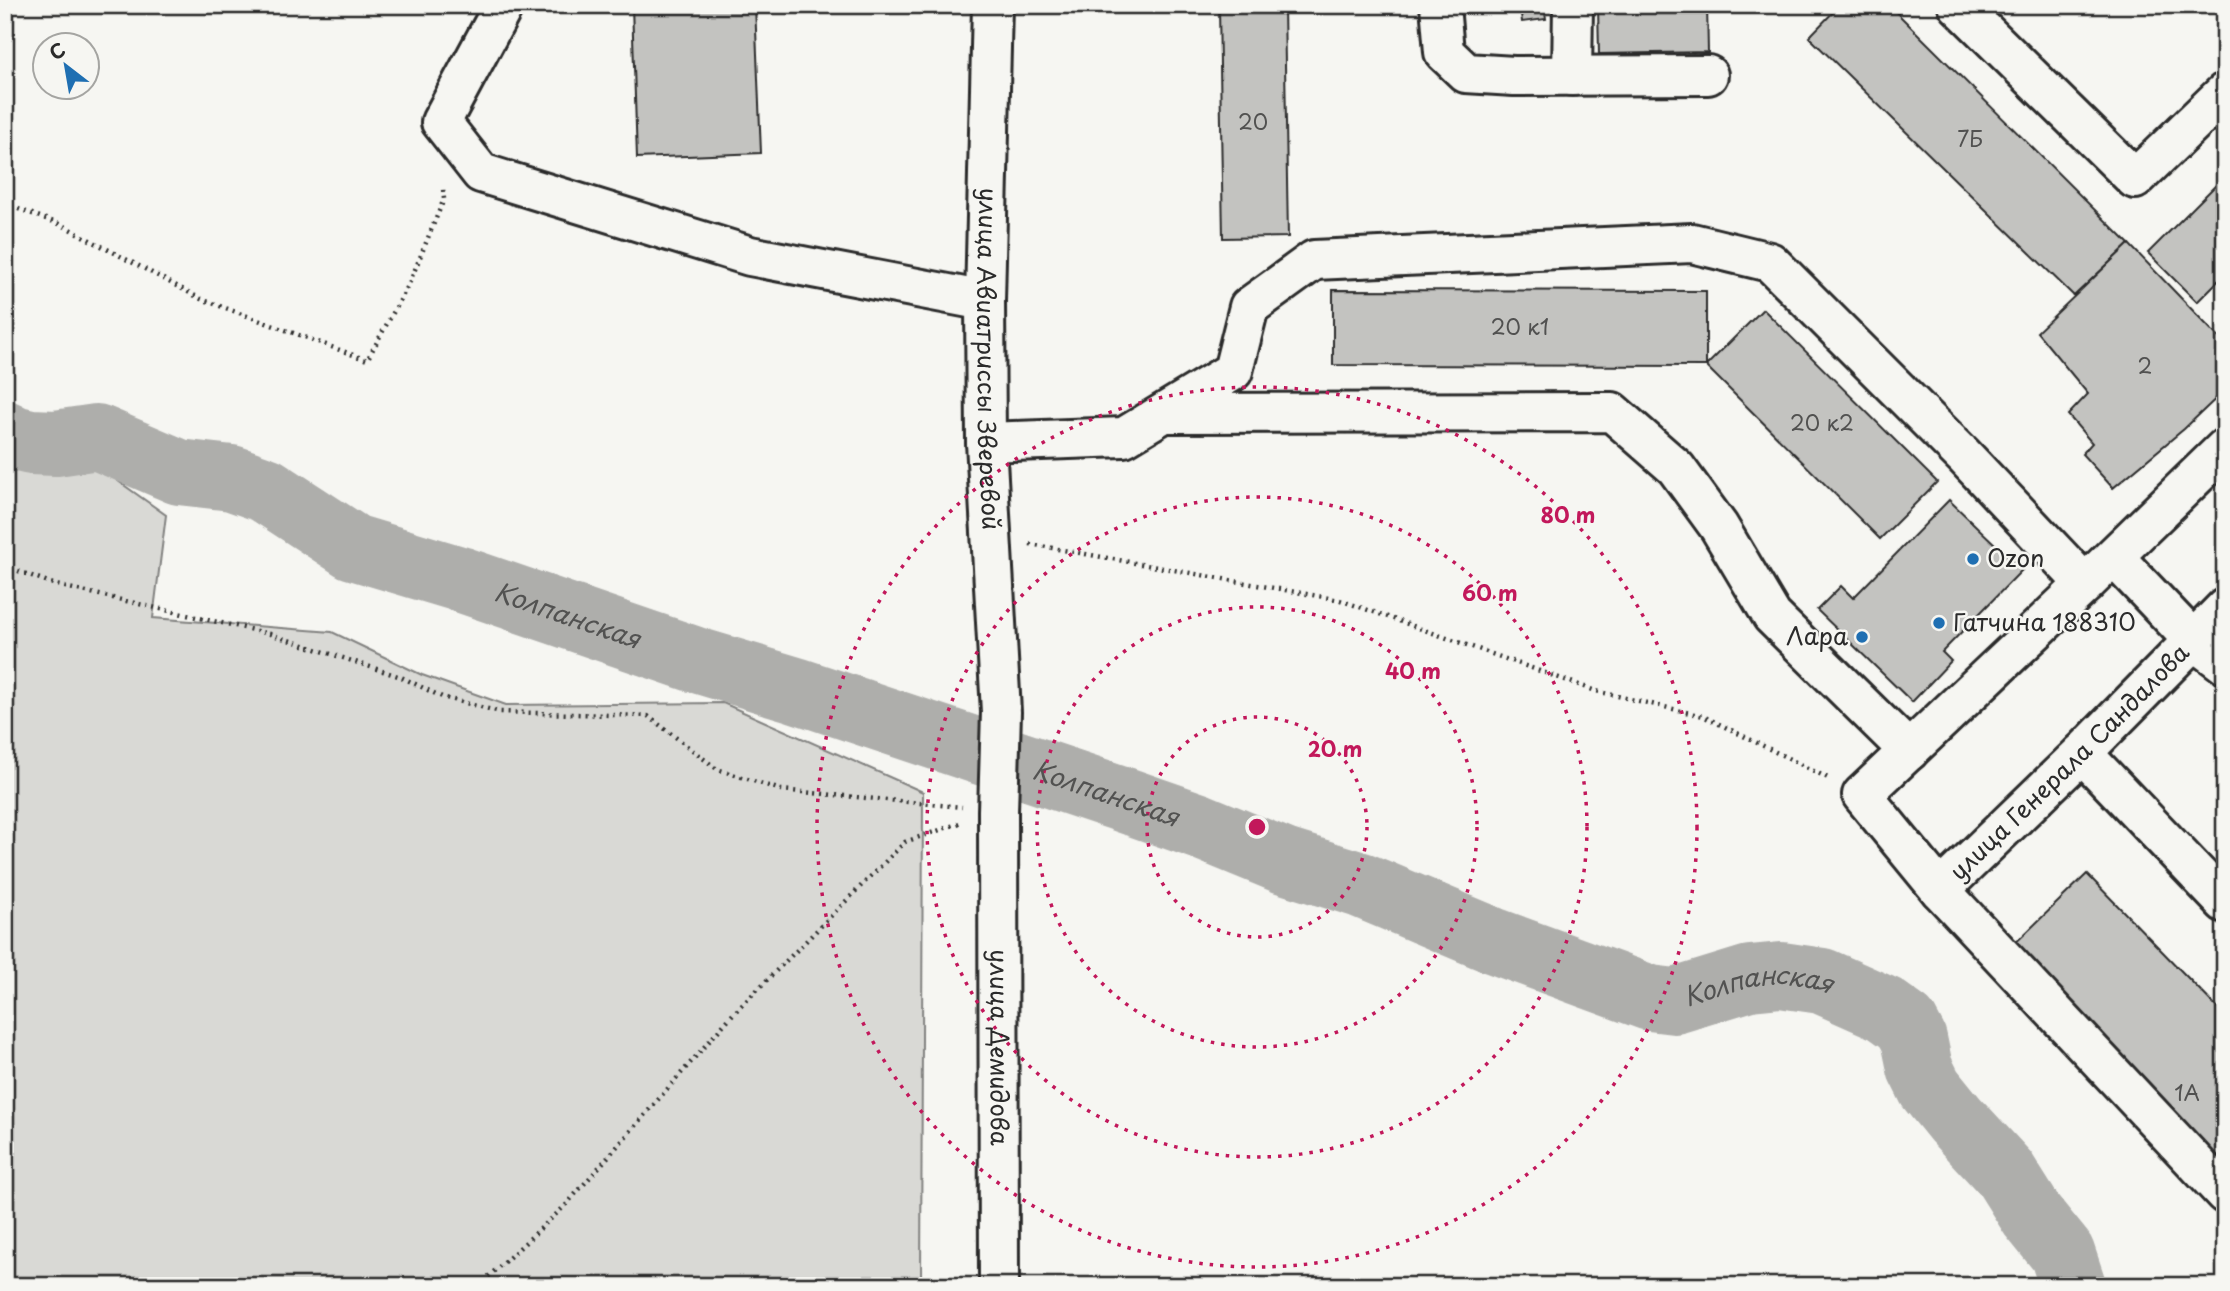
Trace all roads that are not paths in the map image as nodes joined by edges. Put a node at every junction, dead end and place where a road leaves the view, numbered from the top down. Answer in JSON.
{"nodes":[{"id":1,"x":504,"y":5,"type":"edge"},
{"id":2,"x":992,"y":5,"type":"edge"},
{"id":3,"x":1440,"y":5,"type":"edge"},
{"id":4,"x":1573,"y":5,"type":"edge"},
{"id":5,"x":1958,"y":5,"type":"edge"},
{"id":6,"x":1708,"y":75,"type":"dead end"},
{"id":7,"x":1572,"y":76,"type":"junction"},
{"id":8,"x":2225,"y":92,"type":"edge"},
{"id":9,"x":985,"y":301,"type":"junction"},
{"id":10,"x":1164,"y":413,"type":"junction"},
{"id":11,"x":986,"y":442,"type":"junction"},
{"id":12,"x":2225,"y":448,"type":"edge"},
{"id":13,"x":2114,"y":557,"type":"junction"},
{"id":14,"x":2085,"y":584,"type":"junction"},
{"id":15,"x":2225,"y":608,"type":"edge"},
{"id":16,"x":2193,"y":640,"type":"junction"},
{"id":17,"x":2225,"y":664,"type":"edge"},
{"id":18,"x":1909,"y":751,"type":"junction"},
{"id":19,"x":2082,"y":753,"type":"junction"},
{"id":20,"x":998,"y":811,"type":"joint"},
{"id":21,"x":1940,"y":890,"type":"junction"},
{"id":22,"x":2225,"y":903,"type":"edge"},
{"id":23,"x":2225,"y":1194,"type":"edge"},
{"id":24,"x":999,"y":1286,"type":"edge"}],
"edges":[{"from":1,"to":9,"type":"street"},
{"from":2,"to":9,"type":"street","name":"улица Авиатриссы Зверевой"},
{"from":3,"to":7,"type":"street"},
{"from":4,"to":7,"type":"street"},
{"from":5,"to":8,"type":"street"},
{"from":6,"to":7,"type":"street"},
{"from":9,"to":11,"type":"street","name":"улица Авиатриссы Зверевой"},
{"from":10,"to":11,"type":"street"},
{"from":10,"to":14,"type":"street"},
{"from":10,"to":18,"type":"street"},
{"from":11,"to":20,"type":"street","name":"улица Авиатриссы Зверевой"},
{"from":12,"to":13,"type":"street"},
{"from":13,"to":14,"type":"street"},
{"from":13,"to":16,"type":"street"},
{"from":14,"to":18,"type":"street"},
{"from":15,"to":16,"type":"street","name":"улица Генерала Сандалова"},
{"from":16,"to":17,"type":"street"},
{"from":16,"to":19,"type":"street","name":"улица Генерала Сандалова"},
{"from":18,"to":21,"type":"street","name":"улица Генерала Сандалова"},
{"from":19,"to":21,"type":"street","name":"улица Генерала Сандалова"},
{"from":19,"to":22,"type":"street"},
{"from":20,"to":24,"type":"street","name":"улица Демидова"},
{"from":21,"to":23,"type":"street"}]}
